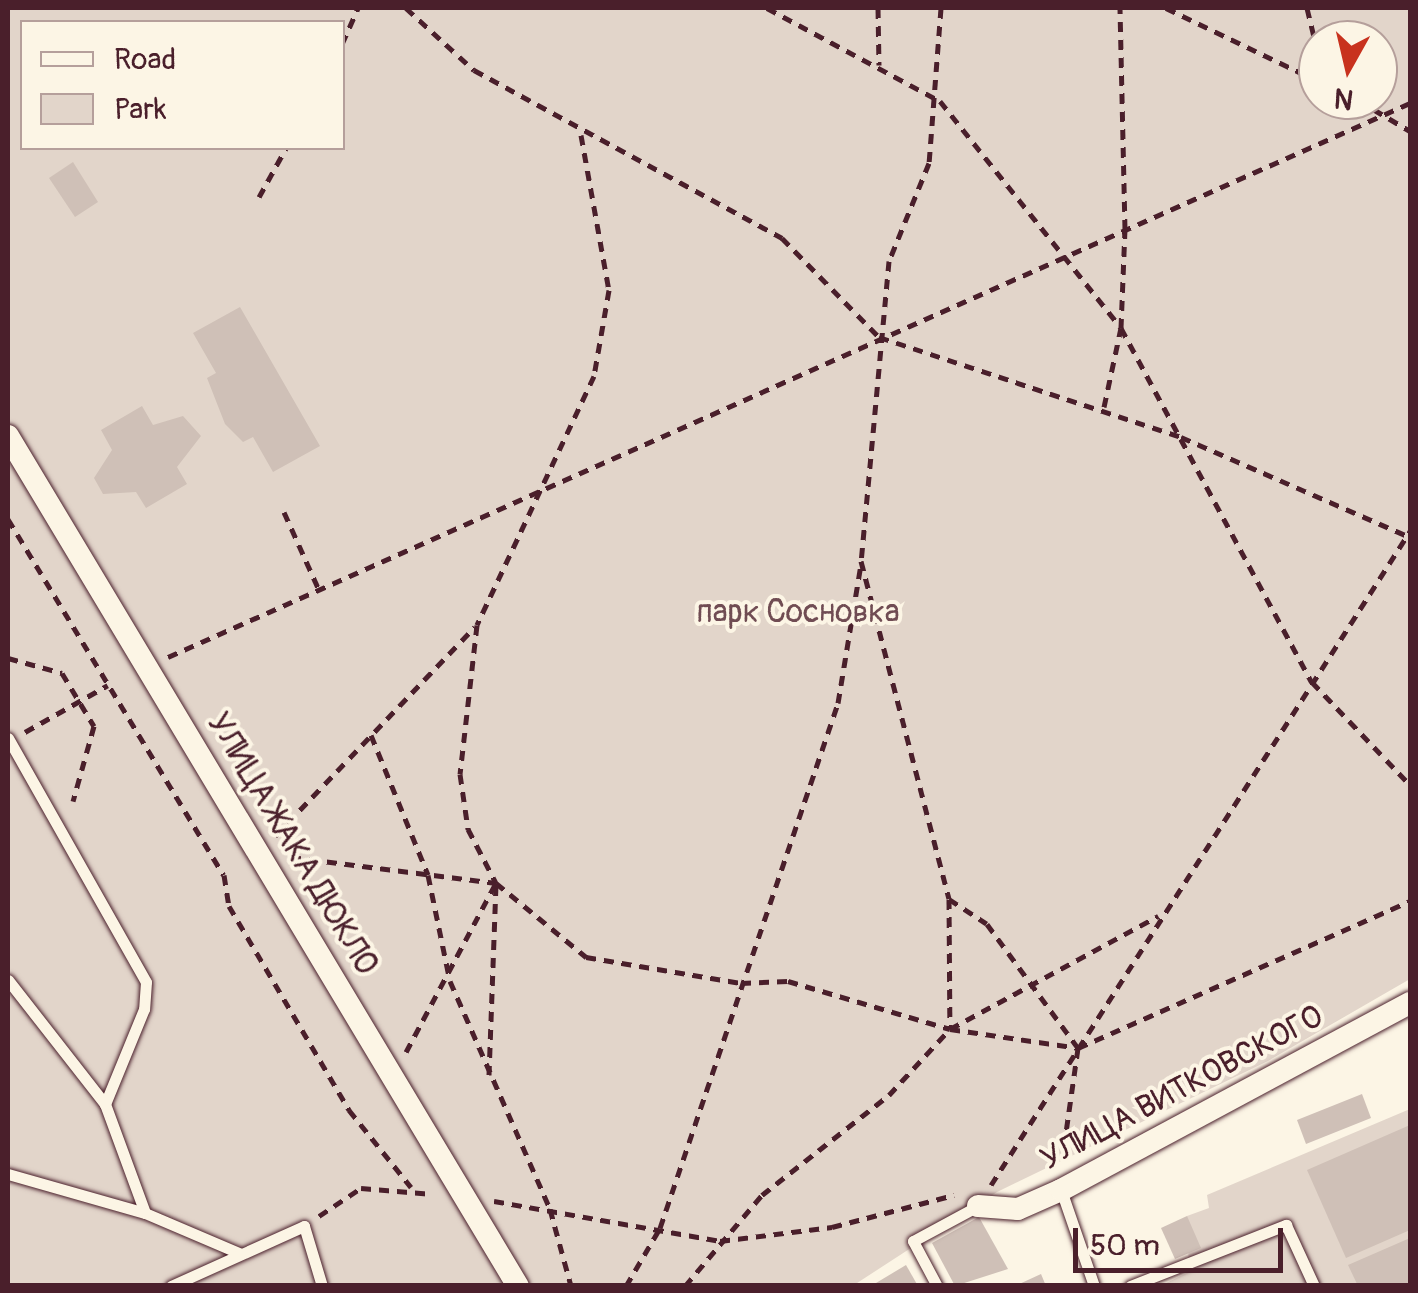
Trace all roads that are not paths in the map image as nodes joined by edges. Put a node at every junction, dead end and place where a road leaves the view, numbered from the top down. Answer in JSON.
{"nodes":[{"id":1,"x":8,"y":436,"type":"edge"},
{"id":2,"x":8,"y":738,"type":"edge"},
{"id":3,"x":8,"y":980,"type":"edge"},
{"id":4,"x":1410,"y":1003,"type":"edge"},
{"id":5,"x":105,"y":1104,"type":"junction"},
{"id":6,"x":8,"y":1174,"type":"edge"},
{"id":7,"x":1061,"y":1190,"type":"junction"},
{"id":8,"x":973,"y":1195,"type":"joint"},
{"id":9,"x":145,"y":1214,"type":"junction"},
{"id":10,"x":241,"y":1254,"type":"junction"},
{"id":11,"x":171,"y":1286,"type":"edge"},
{"id":12,"x":322,"y":1286,"type":"edge"},
{"id":13,"x":518,"y":1286,"type":"edge"},
{"id":14,"x":937,"y":1286,"type":"edge"},
{"id":15,"x":1094,"y":1286,"type":"edge"},
{"id":16,"x":1130,"y":1286,"type":"edge"},
{"id":17,"x":1314,"y":1286,"type":"edge"}],
"edges":[{"from":1,"to":13,"type":"street","name":"УЛИЦА ЖАКА ДЮКЛО"},
{"from":2,"to":5,"type":"lane"},
{"from":3,"to":5,"type":"lane"},
{"from":4,"to":7,"type":"street","name":"УЛИЦА ВИТКОВСКОГО"},
{"from":5,"to":9,"type":"lane"},
{"from":6,"to":9,"type":"lane"},
{"from":7,"to":8,"type":"street","name":"УЛИЦА ВИТКОВСКОГО"},
{"from":7,"to":15,"type":"lane"},
{"from":8,"to":14,"type":"lane"},
{"from":9,"to":10,"type":"lane"},
{"from":10,"to":11,"type":"lane"},
{"from":10,"to":12,"type":"lane"},
{"from":16,"to":17,"type":"lane"}]}
